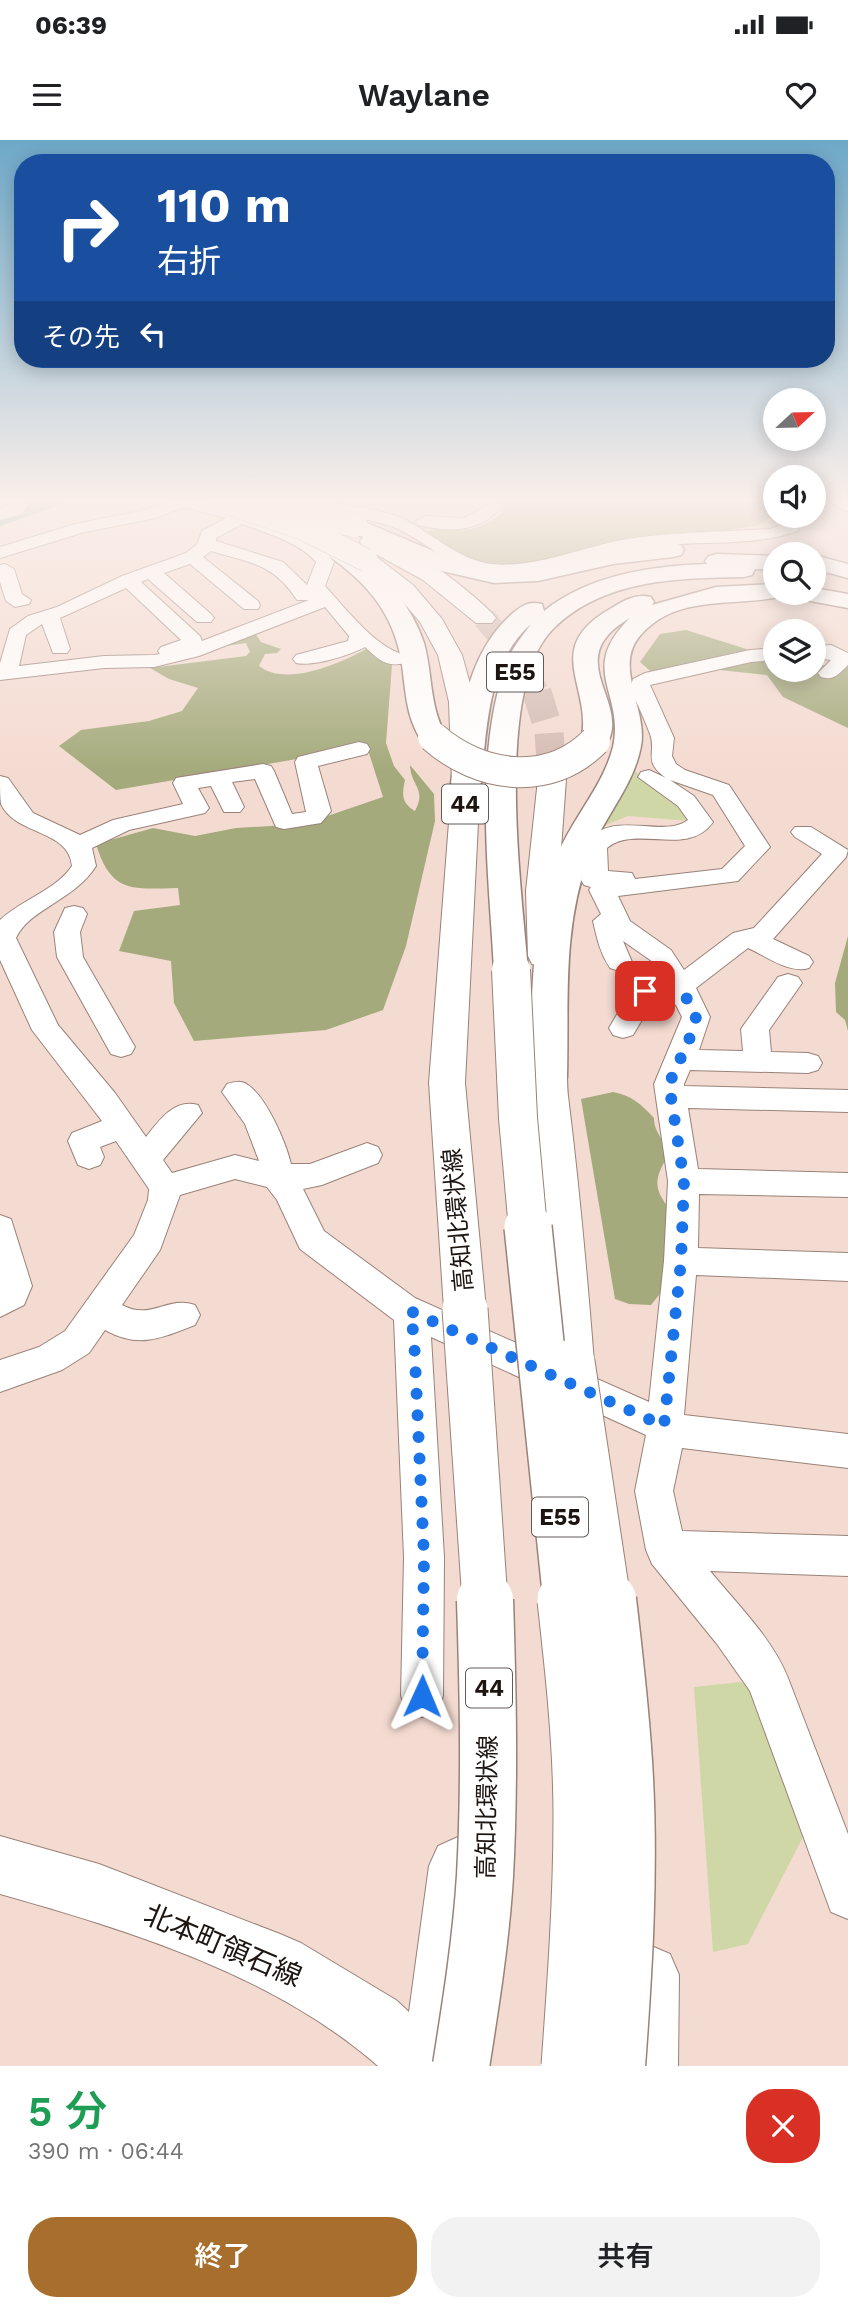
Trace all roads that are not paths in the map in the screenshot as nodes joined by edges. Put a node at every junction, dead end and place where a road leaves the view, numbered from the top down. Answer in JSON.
{"nodes":[{"id":1,"x":12,"y":592,"type":"edge"},
{"id":2,"x":102,"y":592,"type":"edge"},
{"id":3,"x":141,"y":592,"type":"edge"},
{"id":4,"x":173,"y":592,"type":"edge"},
{"id":5,"x":235,"y":592,"type":"edge"},
{"id":6,"x":320,"y":592,"type":"edge"},
{"id":7,"x":385,"y":592,"type":"edge"},
{"id":8,"x":403,"y":592,"type":"edge"},
{"id":9,"x":454,"y":592,"type":"edge"},
{"id":10,"x":566,"y":592,"type":"edge"},
{"id":11,"x":599,"y":592,"type":"edge"},
{"id":12,"x":636,"y":592,"type":"edge"},
{"id":13,"x":690,"y":592,"type":"edge"},
{"id":14,"x":753,"y":592,"type":"edge"},
{"id":15,"x":826,"y":597,"type":"edge"},
{"id":16,"x":22,"y":600,"type":"dead end"},
{"id":17,"x":327,"y":600,"type":"junction"},
{"id":18,"x":848,"y":601,"type":"edge"},
{"id":19,"x":47,"y":617,"type":"junction"},
{"id":20,"x":484,"y":618,"type":"tunnel mouth"},
{"id":21,"x":331,"y":633,"type":"dead end"},
{"id":22,"x":359,"y":640,"type":"junction"},
{"id":23,"x":60,"y":649,"type":"dead end"},
{"id":24,"x":826,"y":651,"type":"edge"},
{"id":25,"x":763,"y":655,"type":"edge"},
{"id":26,"x":343,"y":657,"type":"dead end"},
{"id":27,"x":296,"y":658,"type":"junction"},
{"id":28,"x":398,"y":659,"type":"dead end"},
{"id":29,"x":148,"y":661,"type":"junction"},
{"id":30,"x":828,"y":673,"type":"dead end"},
{"id":31,"x":0,"y":674,"type":"edge"},
{"id":32,"x":657,"y":725,"type":"junction"},
{"id":33,"x":359,"y":750,"type":"dead end"},
{"id":34,"x":219,"y":779,"type":"junction"},
{"id":35,"x":552,"y":779,"type":"tunnel mouth"},
{"id":36,"x":0,"y":783,"type":"edge"},
{"id":37,"x":466,"y":783,"type":"junction"},
{"id":38,"x":7,"y":806,"type":"edge"},
{"id":39,"x":106,"y":806,"type":"dead end"},
{"id":40,"x":232,"y":807,"type":"dead end"},
{"id":41,"x":111,"y":830,"type":"junction"},
{"id":42,"x":803,"y":832,"type":"dead end"},
{"id":43,"x":79,"y":845,"type":"junction"},
{"id":44,"x":842,"y":853,"type":"edge"},
{"id":45,"x":633,"y":877,"type":"dead end"},
{"id":46,"x":58,"y":890,"type":"junction"},
{"id":47,"x":588,"y":898,"type":"dead end"},
{"id":48,"x":611,"y":921,"type":"junction"},
{"id":49,"x":750,"y":938,"type":"junction"},
{"id":50,"x":6,"y":958,"type":"edge"},
{"id":51,"x":619,"y":962,"type":"dead end"},
{"id":52,"x":511,"y":970,"type":"junction"},
{"id":53,"x":683,"y":992,"type":"junction"},
{"id":54,"x":623,"y":1028,"type":"dead end"},
{"id":55,"x":121,"y":1047,"type":"dead end"},
{"id":56,"x":681,"y":1057,"type":"junction"},
{"id":57,"x":758,"y":1061,"type":"junction"},
{"id":58,"x":808,"y":1063,"type":"dead end"},
{"id":59,"x":548,"y":1077,"type":"junction"},
{"id":60,"x":237,"y":1092,"type":"dead end"},
{"id":61,"x":669,"y":1097,"type":"junction"},
{"id":62,"x":848,"y":1101,"type":"edge"},
{"id":63,"x":187,"y":1113,"type":"dead end"},
{"id":64,"x":121,"y":1126,"type":"junction"},
{"id":65,"x":367,"y":1155,"type":"dead end"},
{"id":66,"x":89,"y":1157,"type":"dead end"},
{"id":67,"x":155,"y":1175,"type":"junction"},
{"id":68,"x":277,"y":1177,"type":"junction"},
{"id":69,"x":684,"y":1181,"type":"junction"},
{"id":70,"x":848,"y":1185,"type":"edge"},
{"id":71,"x":0,"y":1228,"type":"edge"},
{"id":72,"x":681,"y":1261,"type":"junction"},
{"id":73,"x":848,"y":1267,"type":"edge"},
{"id":74,"x":0,"y":1301,"type":"edge"},
{"id":75,"x":100,"y":1309,"type":"junction"},
{"id":76,"x":440,"y":1310,"type":"junction"},
{"id":77,"x":183,"y":1315,"type":"dead end"},
{"id":78,"x":585,"y":1367,"type":"junction"},
{"id":79,"x":0,"y":1376,"type":"edge"},
{"id":80,"x":664,"y":1426,"type":"junction"},
{"id":81,"x":848,"y":1451,"type":"edge"},
{"id":82,"x":666,"y":1550,"type":"junction"},
{"id":83,"x":848,"y":1556,"type":"edge"},
{"id":84,"x":422,"y":1696,"type":"dead end"},
{"id":85,"x":0,"y":1865,"type":"edge"},
{"id":86,"x":845,"y":1873,"type":"edge"},
{"id":87,"x":427,"y":2066,"type":"edge"},
{"id":88,"x":461,"y":2066,"type":"edge"},
{"id":89,"x":571,"y":2066,"type":"edge"},
{"id":90,"x":617,"y":2066,"type":"edge"},
{"id":91,"x":647,"y":2066,"type":"edge"}],
"edges":[{"from":1,"to":16,"type":"street"},
{"from":2,"to":19,"type":"street"},
{"from":3,"to":29,"type":"street"},
{"from":4,"to":5,"type":"street"},
{"from":6,"to":17,"type":"street"},
{"from":7,"to":13,"type":"highway","bridge":true},
{"from":8,"to":37,"type":"main road","number":"44"},
{"from":9,"to":20,"type":"main road"},
{"from":10,"to":37,"type":"highway"},
{"from":11,"to":52,"type":"highway","number":"E55"},
{"from":12,"to":52,"type":"highway","number":"E55"},
{"from":14,"to":59,"type":"highway"},
{"from":15,"to":18,"type":"highway"},
{"from":17,"to":22,"type":"street"},
{"from":17,"to":29,"type":"street"},
{"from":19,"to":23,"type":"street"},
{"from":19,"to":31,"type":"street"},
{"from":21,"to":27,"type":"street"},
{"from":22,"to":27,"type":"street"},
{"from":22,"to":28,"type":"street"},
{"from":24,"to":30,"type":"street"},
{"from":25,"to":32,"type":"street"},
{"from":26,"to":27,"type":"street"},
{"from":29,"to":31,"type":"street"},
{"from":32,"to":45,"type":"street"},
{"from":32,"to":48,"type":"street"},
{"from":33,"to":34,"type":"street"},
{"from":34,"to":40,"type":"street"},
{"from":34,"to":41,"type":"street"},
{"from":35,"to":59,"type":"main road"},
{"from":36,"to":38,"type":"street"},
{"from":37,"to":76,"type":"main road","number":"44"},
{"from":38,"to":43,"type":"street"},
{"from":39,"to":41,"type":"street"},
{"from":41,"to":43,"type":"street"},
{"from":42,"to":44,"type":"street"},
{"from":43,"to":46,"type":"street"},
{"from":44,"to":49,"type":"street"},
{"from":46,"to":50,"type":"street"},
{"from":46,"to":55,"type":"street"},
{"from":47,"to":48,"type":"street"},
{"from":48,"to":51,"type":"street"},
{"from":48,"to":53,"type":"street"},
{"from":49,"to":53,"type":"street"},
{"from":49,"to":57,"type":"street"},
{"from":50,"to":64,"type":"street"},
{"from":52,"to":89,"type":"highway","number":"E55","bridge":true},
{"from":53,"to":54,"type":"street"},
{"from":53,"to":56,"type":"street"},
{"from":56,"to":57,"type":"street"},
{"from":56,"to":61,"type":"street"},
{"from":57,"to":58,"type":"street"},
{"from":59,"to":78,"type":"main road"},
{"from":60,"to":68,"type":"street"},
{"from":61,"to":62,"type":"street"},
{"from":61,"to":69,"type":"street"},
{"from":63,"to":67,"type":"street"},
{"from":64,"to":66,"type":"street"},
{"from":64,"to":67,"type":"street"},
{"from":65,"to":68,"type":"street"},
{"from":67,"to":68,"type":"street"},
{"from":67,"to":75,"type":"street"},
{"from":68,"to":76,"type":"street"},
{"from":69,"to":70,"type":"street"},
{"from":69,"to":72,"type":"street"},
{"from":71,"to":74,"type":"street"},
{"from":72,"to":73,"type":"street"},
{"from":72,"to":80,"type":"street"},
{"from":75,"to":77,"type":"street"},
{"from":75,"to":79,"type":"street"},
{"from":76,"to":80,"type":"street"},
{"from":76,"to":84,"type":"street"},
{"from":76,"to":87,"type":"main road"},
{"from":76,"to":88,"type":"main road","name":"高知北環状線","number":"44","bridge":true},
{"from":78,"to":90,"type":"main road","bridge":true},
{"from":78,"to":91,"type":"main road"},
{"from":80,"to":81,"type":"street"},
{"from":80,"to":82,"type":"street"},
{"from":82,"to":83,"type":"street"},
{"from":82,"to":86,"type":"street"},
{"from":85,"to":87,"type":"main road","name":"北本町領石線"}]}
